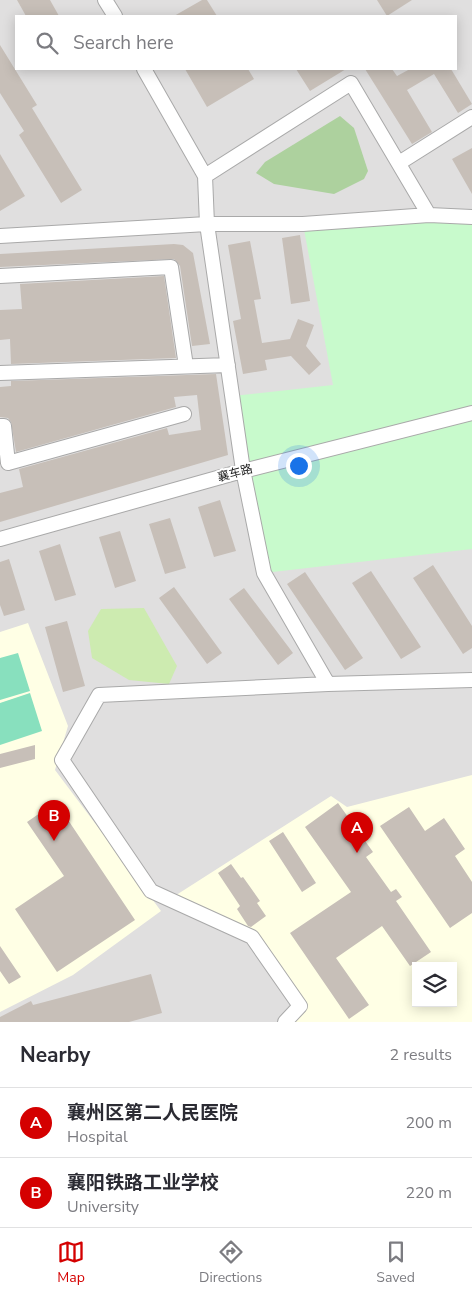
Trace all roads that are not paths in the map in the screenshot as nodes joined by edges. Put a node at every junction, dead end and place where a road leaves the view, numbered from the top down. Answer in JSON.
{"nodes":[{"id":1,"x":105,"y":0,"type":"edge"},
{"id":2,"x":113,"y":15,"type":"edge"},
{"id":3,"x":145,"y":70,"type":"edge"},
{"id":4,"x":472,"y":117,"type":"edge"},
{"id":5,"x":399,"y":163,"type":"junction"},
{"id":6,"x":205,"y":176,"type":"junction"},
{"id":7,"x":428,"y":215,"type":"junction"},
{"id":8,"x":472,"y":217,"type":"edge"},
{"id":9,"x":207,"y":224,"type":"junction"},
{"id":10,"x":0,"y":236,"type":"edge"},
{"id":11,"x":0,"y":276,"type":"edge"},
{"id":12,"x":228,"y":365,"type":"junction"},
{"id":13,"x":186,"y":366,"type":"junction"},
{"id":14,"x":0,"y":373,"type":"edge"},
{"id":15,"x":472,"y":413,"type":"edge"},
{"id":16,"x":184,"y":414,"type":"dead end"},
{"id":17,"x":0,"y":426,"type":"edge"},
{"id":18,"x":243,"y":470,"type":"junction"},
{"id":19,"x":0,"y":540,"type":"edge"},
{"id":20,"x":472,"y":680,"type":"edge"},
{"id":21,"x":328,"y":684,"type":"junction"},
{"id":22,"x":285,"y":1022,"type":"edge"}],
"edges":[{"from":1,"to":2,"type":"street"},
{"from":3,"to":6,"type":"street"},
{"from":4,"to":5,"type":"street"},
{"from":5,"to":6,"type":"street"},
{"from":5,"to":7,"type":"street"},
{"from":6,"to":9,"type":"street"},
{"from":7,"to":8,"type":"street"},
{"from":7,"to":9,"type":"street"},
{"from":9,"to":10,"type":"street"},
{"from":9,"to":12,"type":"street"},
{"from":11,"to":13,"type":"street"},
{"from":12,"to":13,"type":"street"},
{"from":12,"to":18,"type":"street"},
{"from":13,"to":14,"type":"street"},
{"from":15,"to":18,"type":"street","name":"襄车路"},
{"from":16,"to":17,"type":"street"},
{"from":18,"to":19,"type":"street","name":"襄车路"},
{"from":18,"to":21,"type":"street"},
{"from":20,"to":21,"type":"street"},
{"from":21,"to":22,"type":"street"}]}
